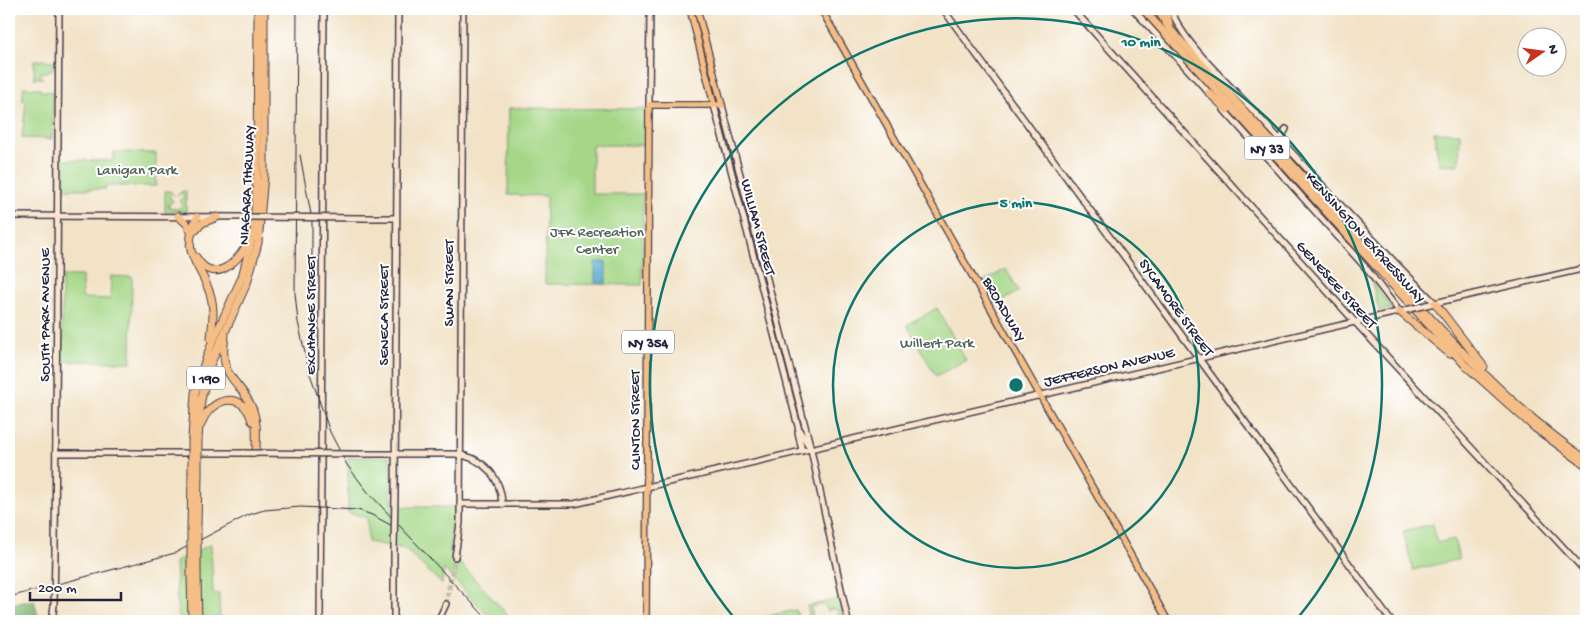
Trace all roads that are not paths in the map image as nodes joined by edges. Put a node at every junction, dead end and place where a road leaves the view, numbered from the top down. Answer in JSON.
{"nodes":[{"id":1,"x":59,"y":9,"type":"edge"},
{"id":2,"x":258,"y":9,"type":"edge"},
{"id":3,"x":264,"y":9,"type":"edge"},
{"id":4,"x":324,"y":9,"type":"edge"},
{"id":5,"x":398,"y":9,"type":"edge"},
{"id":6,"x":463,"y":9,"type":"edge"},
{"id":7,"x":650,"y":9,"type":"edge"},
{"id":8,"x":690,"y":9,"type":"edge"},
{"id":9,"x":697,"y":9,"type":"edge"},
{"id":10,"x":821,"y":9,"type":"edge"},
{"id":11,"x":943,"y":9,"type":"edge"},
{"id":12,"x":1074,"y":9,"type":"edge"},
{"id":13,"x":1133,"y":9,"type":"edge"},
{"id":14,"x":1143,"y":9,"type":"edge"},
{"id":15,"x":1157,"y":9,"type":"edge"},
{"id":16,"x":1164,"y":9,"type":"edge"},
{"id":17,"x":1171,"y":9,"type":"edge"},
{"id":18,"x":1182,"y":42,"type":"junction"},
{"id":19,"x":1231,"y":88,"type":"junction"},
{"id":20,"x":1209,"y":93,"type":"junction"},
{"id":21,"x":649,"y":104,"type":"junction"},
{"id":22,"x":714,"y":105,"type":"junction"},
{"id":23,"x":722,"y":105,"type":"junction"},
{"id":24,"x":1286,"y":129,"type":"dead end"},
{"id":25,"x":261,"y":138,"type":"junction"},
{"id":26,"x":1270,"y":139,"type":"junction"},
{"id":27,"x":1280,"y":140,"type":"junction"},
{"id":28,"x":1282,"y":165,"type":"junction"},
{"id":29,"x":9,"y":216,"type":"edge"},
{"id":30,"x":57,"y":216,"type":"junction"},
{"id":31,"x":178,"y":216,"type":"junction"},
{"id":32,"x":196,"y":217,"type":"junction"},
{"id":33,"x":217,"y":217,"type":"junction"},
{"id":34,"x":396,"y":218,"type":"junction"},
{"id":35,"x":254,"y":230,"type":"junction"},
{"id":36,"x":194,"y":232,"type":"junction"},
{"id":37,"x":1586,"y":268,"type":"edge"},
{"id":38,"x":1436,"y":303,"type":"junction"},
{"id":39,"x":1402,"y":311,"type":"junction"},
{"id":40,"x":1355,"y":322,"type":"junction"},
{"id":41,"x":226,"y":327,"type":"junction"},
{"id":42,"x":211,"y":345,"type":"junction"},
{"id":43,"x":1198,"y":358,"type":"junction"},
{"id":44,"x":1466,"y":366,"type":"junction"},
{"id":45,"x":1505,"y":392,"type":"junction"},
{"id":46,"x":1039,"y":394,"type":"junction"},
{"id":47,"x":254,"y":420,"type":"junction"},
{"id":48,"x":799,"y":430,"type":"junction"},
{"id":49,"x":196,"y":436,"type":"junction"},
{"id":50,"x":810,"y":448,"type":"junction"},
{"id":51,"x":802,"y":450,"type":"junction"},
{"id":52,"x":56,"y":453,"type":"junction"},
{"id":53,"x":250,"y":453,"type":"junction"},
{"id":54,"x":396,"y":454,"type":"junction"},
{"id":55,"x":460,"y":455,"type":"junction"},
{"id":56,"x":1586,"y":459,"type":"edge"},
{"id":57,"x":1586,"y":465,"type":"edge"},
{"id":58,"x":647,"y":487,"type":"junction"},
{"id":59,"x":460,"y":504,"type":"junction"},
{"id":60,"x":502,"y":504,"type":"junction"},
{"id":61,"x":455,"y":557,"type":"tunnel mouth"},
{"id":62,"x":1586,"y":572,"type":"edge"},
{"id":63,"x":194,"y":574,"type":"junction"},
{"id":64,"x":446,"y":604,"type":"tunnel mouth"},
{"id":65,"x":52,"y":621,"type":"edge"},
{"id":66,"x":192,"y":621,"type":"edge"},
{"id":67,"x":198,"y":621,"type":"edge"},
{"id":68,"x":320,"y":621,"type":"edge"},
{"id":69,"x":394,"y":621,"type":"edge"},
{"id":70,"x":438,"y":621,"type":"edge"},
{"id":71,"x":646,"y":621,"type":"edge"},
{"id":72,"x":848,"y":621,"type":"edge"},
{"id":73,"x":1168,"y":621,"type":"edge"},
{"id":74,"x":1390,"y":621,"type":"edge"}],
"edges":[{"from":1,"to":30,"type":"street","name":"SOUTH PARK AVENUE"},
{"from":2,"to":25,"type":"highway","name":"NIAGARA THRUWAY","number":"I 190"},
{"from":3,"to":25,"type":"highway","name":"NIAGARA THRUWAY","number":"I 190"},
{"from":4,"to":68,"type":"street","name":"EXCHANGE STREET"},
{"from":5,"to":34,"type":"street","name":"SENECA STREET"},
{"from":6,"to":55,"type":"street","name":"SWAN STREET"},
{"from":7,"to":21,"type":"street","name":"CLINTON STREET"},
{"from":8,"to":22,"type":"main road","name":"WILLIAM STREET"},
{"from":9,"to":23,"type":"main road","name":"WILLIAM STREET"},
{"from":10,"to":46,"type":"main road","name":"BROADWAY"},
{"from":11,"to":43,"type":"street","name":"SYCAMORE STREET"},
{"from":12,"to":40,"type":"street","name":"GENESEE STREET"},
{"from":13,"to":20,"type":"street"},
{"from":14,"to":28,"type":"highway","name":"KENSINGTON EXPRESSWAY","number":"NY 33"},
{"from":15,"to":18,"type":"highway"},
{"from":16,"to":18,"type":"highway","number":"NY 33"},
{"from":17,"to":19,"type":"street"},
{"from":18,"to":26,"type":"highway","name":"KENSINGTON EXPRESSWAY","number":"NY 33"},
{"from":19,"to":26,"type":"highway"},
{"from":19,"to":27,"type":"street"},
{"from":20,"to":28,"type":"highway"},
{"from":20,"to":39,"type":"street"},
{"from":21,"to":22,"type":"main road"},
{"from":21,"to":58,"type":"main road","name":"CLINTON STREET","number":"NY 354"},
{"from":22,"to":23,"type":"main road"},
{"from":22,"to":48,"type":"street","name":"WILLIAM STREET"},
{"from":23,"to":50,"type":"street","name":"WILLIAM STREET"},
{"from":24,"to":27,"type":"street"},
{"from":25,"to":35,"type":"highway","name":"NIAGARA THRUWAY","number":"I 190"},
{"from":25,"to":41,"type":"highway","name":"NIAGARA THRUWAY","number":"I 190"},
{"from":26,"to":45,"type":"highway","name":"KENSINGTON EXPRESSWAY","number":"NY 33"},
{"from":27,"to":38,"type":"street"},
{"from":28,"to":44,"type":"highway","name":"KENSINGTON EXPRESSWAY","number":"NY 33"},
{"from":29,"to":30,"type":"street"},
{"from":30,"to":31,"type":"street"},
{"from":30,"to":52,"type":"street","name":"SOUTH PARK AVENUE"},
{"from":31,"to":32,"type":"street"},
{"from":31,"to":36,"type":"highway"},
{"from":32,"to":33,"type":"street"},
{"from":32,"to":36,"type":"highway"},
{"from":33,"to":34,"type":"street","bridge":true},
{"from":33,"to":36,"type":"highway"},
{"from":34,"to":54,"type":"street","name":"SENECA STREET"},
{"from":35,"to":36,"type":"highway"},
{"from":35,"to":42,"type":"highway","name":"NIAGARA THRUWAY","number":"I 190"},
{"from":36,"to":42,"type":"highway"},
{"from":37,"to":38,"type":"street","name":"JEFFERSON AVENUE"},
{"from":38,"to":39,"type":"street","name":"JEFFERSON AVENUE","bridge":true},
{"from":38,"to":45,"type":"highway"},
{"from":39,"to":40,"type":"street","name":"JEFFERSON AVENUE"},
{"from":39,"to":44,"type":"highway"},
{"from":40,"to":43,"type":"street","name":"JEFFERSON AVENUE"},
{"from":40,"to":62,"type":"street","name":"GENESEE STREET"},
{"from":41,"to":47,"type":"highway"},
{"from":41,"to":49,"type":"highway","name":"NIAGARA THRUWAY","number":"I 190"},
{"from":42,"to":49,"type":"highway","name":"NIAGARA THRUWAY","number":"I 190"},
{"from":43,"to":46,"type":"street","name":"JEFFERSON AVENUE"},
{"from":43,"to":74,"type":"street","name":"SYCAMORE STREET"},
{"from":44,"to":57,"type":"highway","name":"KENSINGTON EXPRESSWAY","number":"NY 33"},
{"from":45,"to":56,"type":"highway","name":"KENSINGTON EXPRESSWAY","number":"NY 33"},
{"from":46,"to":50,"type":"street","name":"JEFFERSON AVENUE"},
{"from":46,"to":73,"type":"main road","name":"BROADWAY"},
{"from":47,"to":49,"type":"highway"},
{"from":47,"to":53,"type":"highway"},
{"from":48,"to":50,"type":"street","name":"WILLIAM STREET"},
{"from":48,"to":51,"type":"street"},
{"from":49,"to":63,"type":"highway","name":"NIAGARA THRUWAY","number":"I 190","bridge":true},
{"from":50,"to":51,"type":"street","name":"JEFFERSON AVENUE"},
{"from":50,"to":72,"type":"street","name":"WILLIAM STREET"},
{"from":51,"to":58,"type":"street","name":"JEFFERSON AVENUE"},
{"from":52,"to":53,"type":"street"},
{"from":52,"to":65,"type":"street","name":"SOUTH PARK AVENUE","bridge":true},
{"from":53,"to":54,"type":"street","bridge":true},
{"from":54,"to":55,"type":"street"},
{"from":54,"to":69,"type":"street","name":"SENECA STREET","bridge":true},
{"from":55,"to":59,"type":"street","name":"SWAN STREET"},
{"from":55,"to":60,"type":"street"},
{"from":58,"to":60,"type":"street","name":"JEFFERSON AVENUE"},
{"from":58,"to":71,"type":"main road","name":"CLINTON STREET","number":"NY 354"},
{"from":59,"to":60,"type":"street","name":"JEFFERSON AVENUE"},
{"from":59,"to":61,"type":"street","name":"SWAN STREET"},
{"from":63,"to":66,"type":"highway","name":"NIAGARA THRUWAY","number":"I 190"},
{"from":63,"to":67,"type":"highway","name":"NIAGARA THRUWAY","number":"I 190"},
{"from":64,"to":70,"type":"street"}]}
